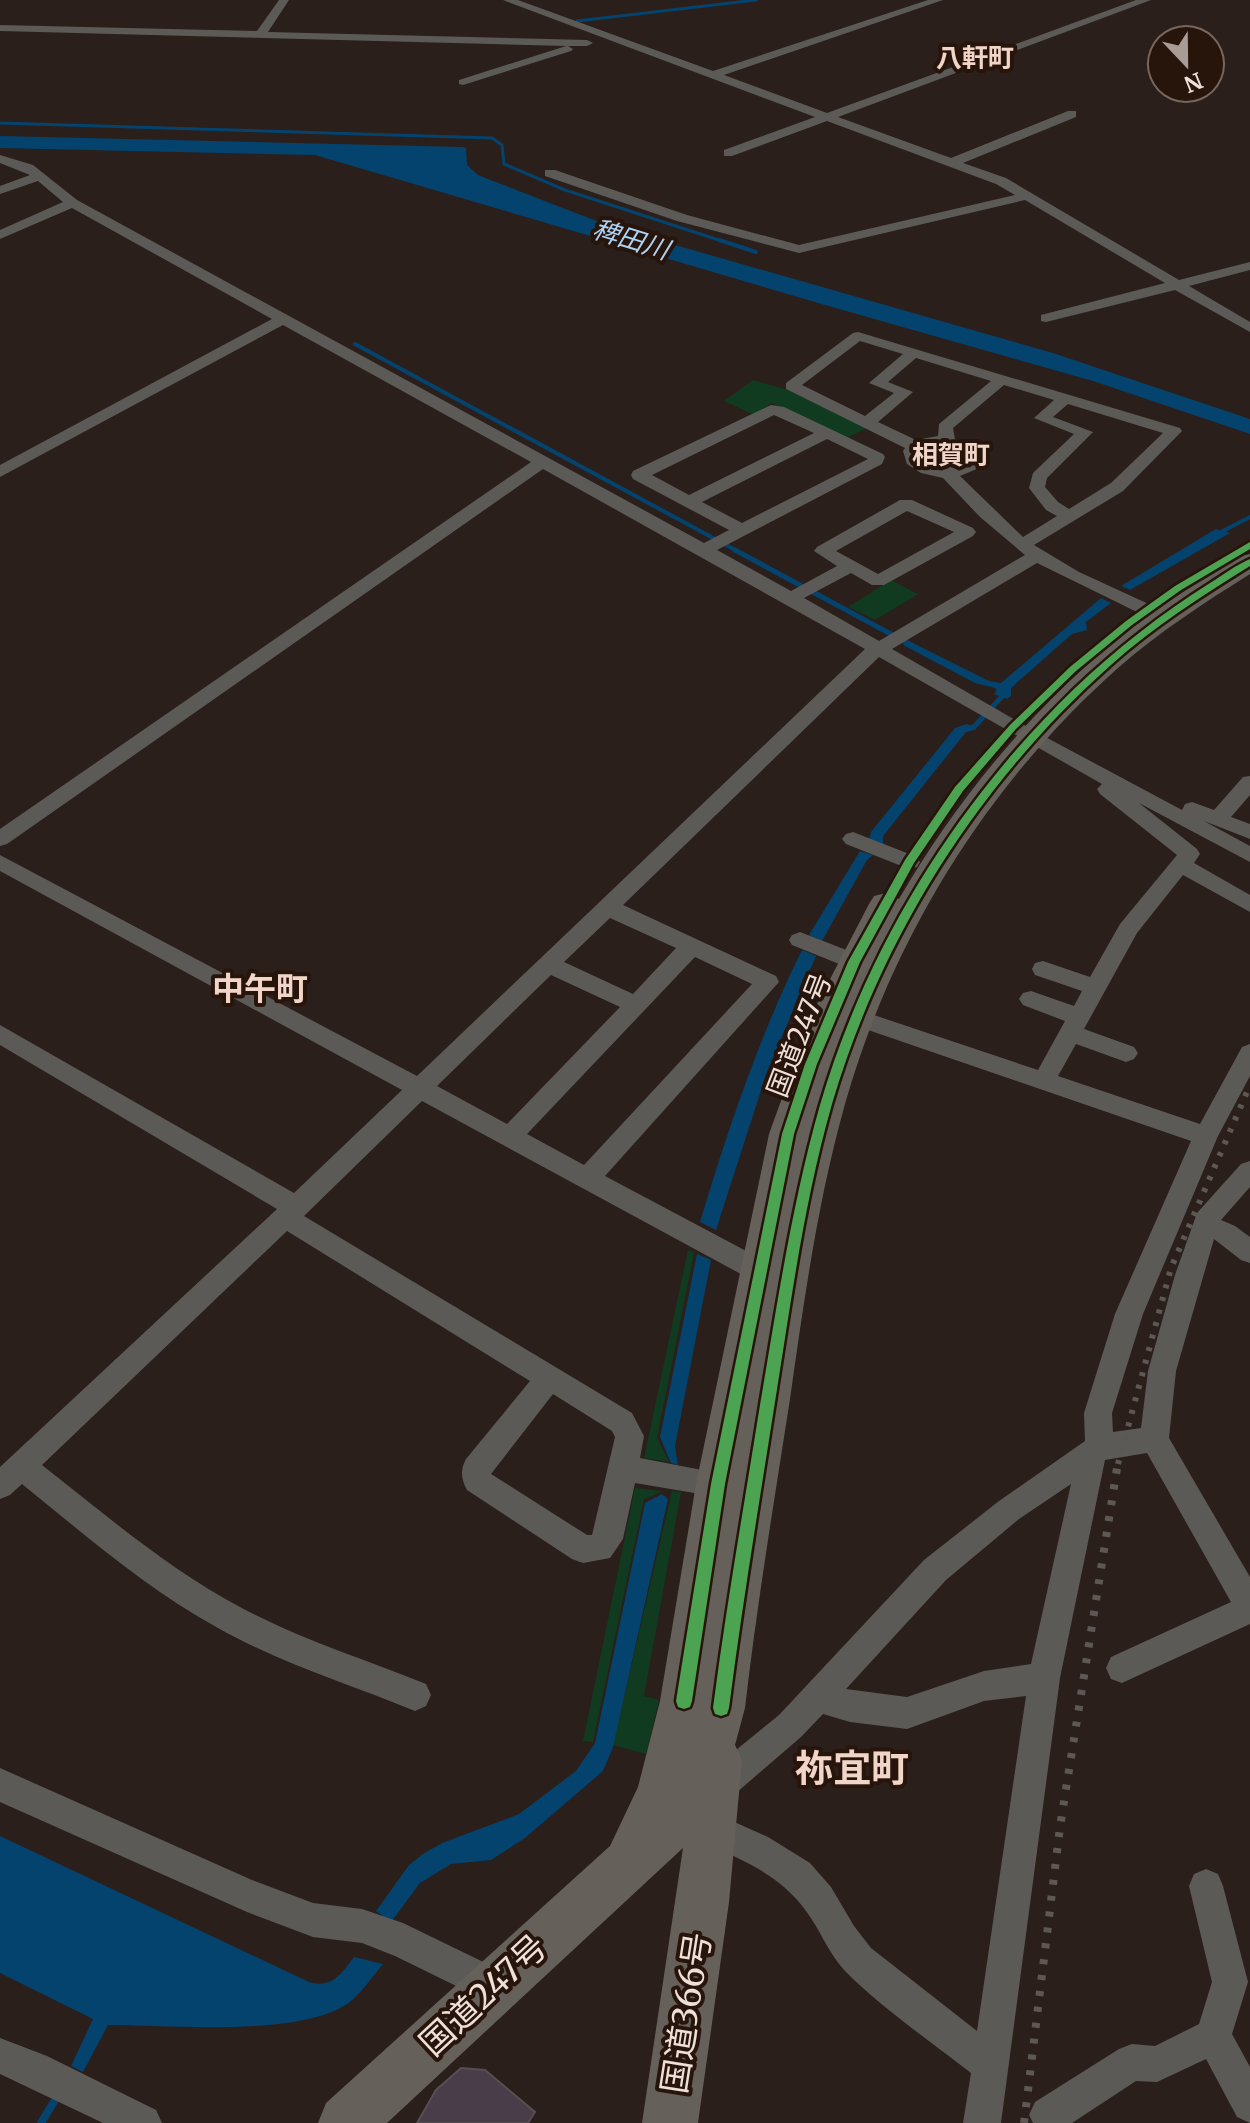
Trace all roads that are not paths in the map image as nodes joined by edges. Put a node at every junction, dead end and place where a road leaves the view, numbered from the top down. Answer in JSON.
{"nodes":[{"id":1,"x":284,"y":0,"type":"edge"},
{"id":2,"x":508,"y":0,"type":"edge"},
{"id":3,"x":938,"y":0,"type":"edge"},
{"id":4,"x":1146,"y":0,"type":"edge"},
{"id":5,"x":0,"y":28,"type":"edge"},
{"id":6,"x":260,"y":35,"type":"junction"},
{"id":7,"x":609,"y":37,"type":"junction"},
{"id":8,"x":587,"y":43,"type":"junction"},
{"id":9,"x":714,"y":75,"type":"junction"},
{"id":10,"x":463,"y":82,"type":"dead end"},
{"id":11,"x":1072,"y":114,"type":"dead end"},
{"id":12,"x":828,"y":117,"type":"junction"},
{"id":13,"x":728,"y":153,"type":"dead end"},
{"id":14,"x":0,"y":159,"type":"edge"},
{"id":15,"x":951,"y":163,"type":"junction"},
{"id":16,"x":550,"y":173,"type":"dead end"},
{"id":17,"x":41,"y":176,"type":"junction"},
{"id":18,"x":0,"y":190,"type":"edge"},
{"id":19,"x":1027,"y":196,"type":"junction"},
{"id":20,"x":72,"y":203,"type":"junction"},
{"id":21,"x":0,"y":235,"type":"edge"},
{"id":22,"x":1250,"y":266,"type":"edge"},
{"id":23,"x":1177,"y":285,"type":"junction"},
{"id":24,"x":1046,"y":318,"type":"dead end"},
{"id":25,"x":283,"y":319,"type":"junction"},
{"id":26,"x":1250,"y":328,"type":"edge"},
{"id":27,"x":915,"y":352,"type":"junction"},
{"id":28,"x":1002,"y":379,"type":"junction"},
{"id":29,"x":1066,"y":398,"type":"junction"},
{"id":30,"x":1042,"y":418,"type":"junction"},
{"id":31,"x":865,"y":424,"type":"junction"},
{"id":32,"x":1024,"y":431,"type":"dead end"},
{"id":33,"x":827,"y":433,"type":"junction"},
{"id":34,"x":947,"y":441,"type":"junction"},
{"id":35,"x":915,"y":446,"type":"junction"},
{"id":36,"x":542,"y":462,"type":"junction"},
{"id":37,"x":0,"y":472,"type":"edge"},
{"id":38,"x":948,"y":473,"type":"junction"},
{"id":39,"x":654,"y":484,"type":"junction"},
{"id":40,"x":627,"y":497,"type":"junction"},
{"id":41,"x":689,"y":502,"type":"junction"},
{"id":42,"x":974,"y":504,"type":"junction"},
{"id":43,"x":1069,"y":516,"type":"junction"},
{"id":44,"x":941,"y":519,"type":"junction"},
{"id":45,"x":742,"y":530,"type":"junction"},
{"id":46,"x":714,"y":545,"type":"junction"},
{"id":47,"x":1250,"y":545,"type":"edge"},
{"id":48,"x":1031,"y":549,"type":"junction"},
{"id":49,"x":1250,"y":562,"type":"edge"},
{"id":50,"x":851,"y":566,"type":"junction"},
{"id":51,"x":801,"y":592,"type":"junction"},
{"id":52,"x":1137,"y":605,"type":"junction"},
{"id":53,"x":891,"y":643,"type":"junction"},
{"id":54,"x":1014,"y":727,"type":"junction"},
{"id":55,"x":1250,"y":782,"type":"edge"},
{"id":56,"x":1112,"y":786,"type":"junction"},
{"id":57,"x":1218,"y":818,"type":"junction"},
{"id":58,"x":1250,"y":832,"type":"edge"},
{"id":59,"x":0,"y":839,"type":"edge"},
{"id":60,"x":853,"y":839,"type":"dead end"},
{"id":61,"x":1250,"y":855,"type":"edge"},
{"id":62,"x":898,"y":857,"type":"junction"},
{"id":63,"x":0,"y":862,"type":"edge"},
{"id":64,"x":1180,"y":864,"type":"junction"},
{"id":65,"x":1250,"y":869,"type":"edge"},
{"id":66,"x":1250,"y":905,"type":"edge"},
{"id":67,"x":607,"y":907,"type":"junction"},
{"id":68,"x":800,"y":940,"type":"dead end"},
{"id":69,"x":693,"y":945,"type":"junction"},
{"id":70,"x":842,"y":957,"type":"junction"},
{"id":71,"x":548,"y":964,"type":"junction"},
{"id":72,"x":1043,"y":969,"type":"dead end"},
{"id":73,"x":1096,"y":987,"type":"junction"},
{"id":74,"x":1031,"y":999,"type":"dead end"},
{"id":75,"x":636,"y":1005,"type":"junction"},
{"id":76,"x":846,"y":1013,"type":"junction"},
{"id":77,"x":1075,"y":1025,"type":"junction"},
{"id":78,"x":0,"y":1034,"type":"edge"},
{"id":79,"x":1126,"y":1053,"type":"dead end"},
{"id":80,"x":1250,"y":1053,"type":"edge"},
{"id":81,"x":1044,"y":1080,"type":"junction"},
{"id":82,"x":418,"y":1088,"type":"junction"},
{"id":83,"x":510,"y":1136,"type":"junction"},
{"id":84,"x":1206,"y":1136,"type":"junction"},
{"id":85,"x":1250,"y":1171,"type":"edge"},
{"id":86,"x":588,"y":1178,"type":"junction"},
{"id":87,"x":291,"y":1212,"type":"junction"},
{"id":88,"x":1206,"y":1225,"type":"junction"},
{"id":89,"x":1250,"y":1252,"type":"edge"},
{"id":90,"x":773,"y":1274,"type":"junction"},
{"id":91,"x":549,"y":1378,"type":"junction"},
{"id":92,"x":1154,"y":1439,"type":"junction"},
{"id":93,"x":1096,"y":1450,"type":"junction"},
{"id":94,"x":623,"y":1468,"type":"junction"},
{"id":95,"x":11,"y":1477,"type":"edge"},
{"id":96,"x":700,"y":1482,"type":"junction"},
{"id":97,"x":1250,"y":1607,"type":"edge"},
{"id":98,"x":1122,"y":1668,"type":"dead end"},
{"id":99,"x":1044,"y":1678,"type":"junction"},
{"id":100,"x":415,"y":1695,"type":"dead end"},
{"id":101,"x":817,"y":1696,"type":"junction"},
{"id":102,"x":702,"y":1704,"type":"junction"},
{"id":103,"x":0,"y":1785,"type":"edge"},
{"id":104,"x":704,"y":1810,"type":"junction"},
{"id":105,"x":621,"y":1867,"type":"junction"},
{"id":106,"x":1206,"y":1886,"type":"dead end"},
{"id":107,"x":1240,"y":1978,"type":"edge"},
{"id":108,"x":493,"y":1986,"type":"junction"},
{"id":109,"x":1213,"y":2036,"type":"junction"},
{"id":110,"x":0,"y":2056,"type":"edge"},
{"id":111,"x":989,"y":2064,"type":"junction"},
{"id":112,"x":1250,"y":2104,"type":"edge"},
{"id":113,"x":143,"y":2123,"type":"edge"},
{"id":114,"x":346,"y":2123,"type":"edge"},
{"id":115,"x":670,"y":2123,"type":"edge"},
{"id":116,"x":982,"y":2123,"type":"edge"},
{"id":117,"x":1053,"y":2123,"type":"edge"}],
"edges":[{"from":1,"to":6,"type":"street"},
{"from":2,"to":7,"type":"street"},
{"from":3,"to":9,"type":"street"},
{"from":4,"to":12,"type":"street"},
{"from":5,"to":6,"type":"street"},
{"from":6,"to":8,"type":"street"},
{"from":7,"to":8,"type":"street"},
{"from":7,"to":9,"type":"street"},
{"from":8,"to":10,"type":"street"},
{"from":9,"to":12,"type":"street"},
{"from":11,"to":15,"type":"street"},
{"from":12,"to":13,"type":"street"},
{"from":12,"to":15,"type":"street"},
{"from":14,"to":17,"type":"street"},
{"from":15,"to":19,"type":"street"},
{"from":16,"to":19,"type":"street"},
{"from":17,"to":18,"type":"street"},
{"from":17,"to":20,"type":"street"},
{"from":19,"to":23,"type":"street"},
{"from":20,"to":21,"type":"street"},
{"from":20,"to":25,"type":"street"},
{"from":22,"to":23,"type":"street"},
{"from":23,"to":24,"type":"street"},
{"from":23,"to":26,"type":"street"},
{"from":25,"to":36,"type":"street"},
{"from":25,"to":37,"type":"street"},
{"from":27,"to":28,"type":"street"},
{"from":27,"to":31,"type":"street"},
{"from":27,"to":31,"type":"street"},
{"from":28,"to":29,"type":"street"},
{"from":28,"to":34,"type":"street"},
{"from":29,"to":30,"type":"street"},
{"from":29,"to":43,"type":"street"},
{"from":30,"to":32,"type":"street"},
{"from":30,"to":43,"type":"street"},
{"from":31,"to":35,"type":"street"},
{"from":33,"to":39,"type":"street"},
{"from":33,"to":41,"type":"street"},
{"from":33,"to":45,"type":"street"},
{"from":34,"to":35,"type":"street"},
{"from":34,"to":38,"type":"street"},
{"from":35,"to":38,"type":"street"},
{"from":36,"to":40,"type":"street"},
{"from":36,"to":59,"type":"street"},
{"from":38,"to":42,"type":"street"},
{"from":39,"to":40,"type":"street"},
{"from":39,"to":41,"type":"street"},
{"from":40,"to":46,"type":"street"},
{"from":41,"to":45,"type":"street"},
{"from":42,"to":44,"type":"street"},
{"from":42,"to":48,"type":"street"},
{"from":43,"to":48,"type":"street"},
{"from":44,"to":50,"type":"street"},
{"from":44,"to":50,"type":"street"},
{"from":45,"to":46,"type":"street"},
{"from":46,"to":51,"type":"street"},
{"from":47,"to":52,"type":"highway","name":"国道247号"},
{"from":48,"to":52,"type":"street"},
{"from":48,"to":53,"type":"street"},
{"from":49,"to":54,"type":"highway","name":"国道247号"},
{"from":50,"to":51,"type":"street"},
{"from":51,"to":53,"type":"street"},
{"from":52,"to":54,"type":"highway","name":"国道247号"},
{"from":53,"to":54,"type":"street"},
{"from":53,"to":67,"type":"street"},
{"from":54,"to":56,"type":"street"},
{"from":54,"to":62,"type":"highway","name":"国道247号"},
{"from":54,"to":76,"type":"highway","name":"国道247号"},
{"from":55,"to":57,"type":"street"},
{"from":56,"to":57,"type":"street"},
{"from":56,"to":61,"type":"street"},
{"from":56,"to":64,"type":"street"},
{"from":56,"to":65,"type":"street"},
{"from":57,"to":58,"type":"street"},
{"from":60,"to":62,"type":"street"},
{"from":62,"to":70,"type":"highway","name":"国道247号"},
{"from":63,"to":82,"type":"street"},
{"from":64,"to":66,"type":"street"},
{"from":64,"to":73,"type":"street"},
{"from":67,"to":69,"type":"street"},
{"from":67,"to":71,"type":"street"},
{"from":68,"to":70,"type":"street"},
{"from":69,"to":75,"type":"street"},
{"from":69,"to":86,"type":"street"},
{"from":70,"to":76,"type":"highway","name":"国道247号"},
{"from":71,"to":75,"type":"street"},
{"from":71,"to":82,"type":"street"},
{"from":72,"to":73,"type":"street"},
{"from":73,"to":77,"type":"street"},
{"from":74,"to":77,"type":"street"},
{"from":75,"to":83,"type":"street"},
{"from":76,"to":81,"type":"street"},
{"from":76,"to":90,"type":"highway","name":"国道247号"},
{"from":77,"to":79,"type":"street"},
{"from":77,"to":81,"type":"street"},
{"from":78,"to":87,"type":"street"},
{"from":80,"to":84,"type":"street"},
{"from":81,"to":84,"type":"street"},
{"from":82,"to":83,"type":"street"},
{"from":82,"to":87,"type":"street"},
{"from":83,"to":86,"type":"street"},
{"from":84,"to":93,"type":"street"},
{"from":85,"to":88,"type":"street"},
{"from":86,"to":90,"type":"street"},
{"from":87,"to":91,"type":"street"},
{"from":87,"to":95,"type":"street"},
{"from":88,"to":89,"type":"street"},
{"from":88,"to":92,"type":"street"},
{"from":90,"to":96,"type":"highway","name":"国道247号"},
{"from":90,"to":102,"type":"highway","name":"国道247号"},
{"from":91,"to":94,"type":"street"},
{"from":91,"to":94,"type":"street"},
{"from":92,"to":93,"type":"street"},
{"from":92,"to":97,"type":"street"},
{"from":93,"to":99,"type":"street"},
{"from":93,"to":101,"type":"street"},
{"from":94,"to":96,"type":"street"},
{"from":95,"to":100,"type":"street"},
{"from":96,"to":102,"type":"highway","name":"国道247号"},
{"from":97,"to":98,"type":"street"},
{"from":99,"to":101,"type":"street"},
{"from":99,"to":111,"type":"street"},
{"from":101,"to":104,"type":"street"},
{"from":102,"to":104,"type":"highway","name":"国道366号"},
{"from":102,"to":105,"type":"highway","name":"国道247号"},
{"from":103,"to":108,"type":"street"},
{"from":104,"to":105,"type":"highway","name":"国道247号"},
{"from":104,"to":111,"type":"street"},
{"from":104,"to":115,"type":"highway","name":"国道366号"},
{"from":105,"to":108,"type":"highway","name":"国道247号"},
{"from":106,"to":107,"type":"street"},
{"from":107,"to":109,"type":"street"},
{"from":108,"to":114,"type":"highway","name":"国道247号"},
{"from":109,"to":112,"type":"street"},
{"from":109,"to":117,"type":"street"},
{"from":110,"to":113,"type":"street"},
{"from":111,"to":116,"type":"street"}]}
